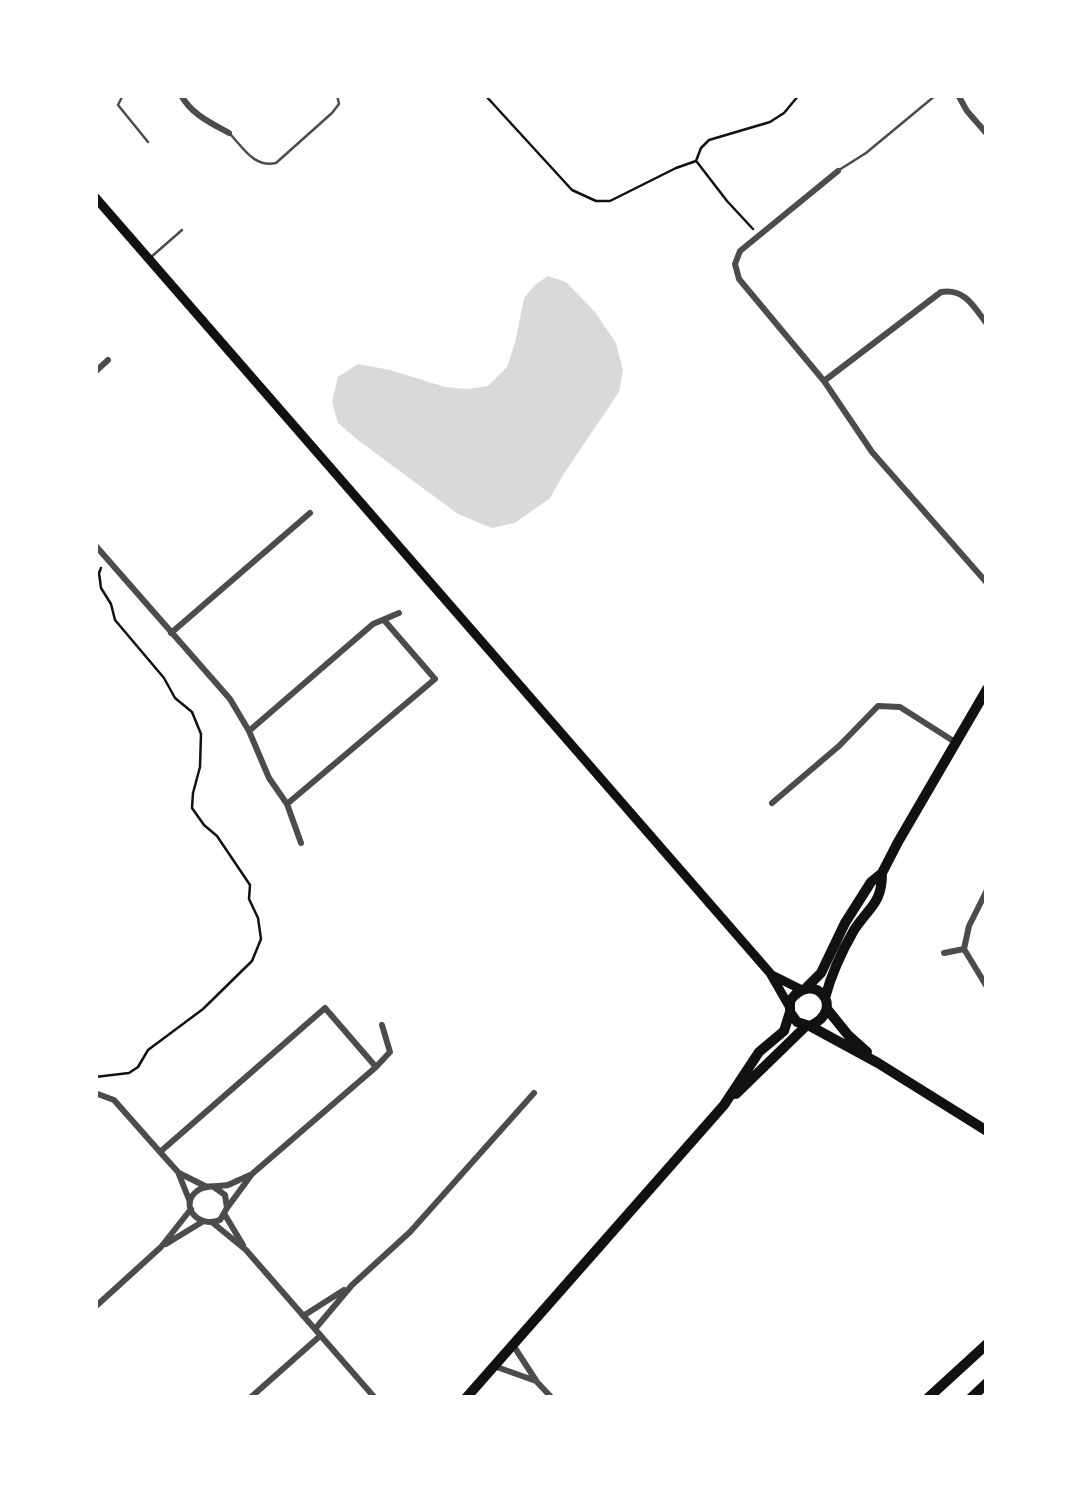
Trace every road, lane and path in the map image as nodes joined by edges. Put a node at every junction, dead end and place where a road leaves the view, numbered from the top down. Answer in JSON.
{"nodes":[{"id":1,"x":123,"y":95,"type":"edge"},
{"id":2,"x":182,"y":95,"type":"edge"},
{"id":3,"x":337,"y":95,"type":"edge"},
{"id":4,"x":485,"y":95,"type":"edge"},
{"id":5,"x":799,"y":95,"type":"edge"},
{"id":6,"x":936,"y":95,"type":"edge"},
{"id":7,"x":958,"y":95,"type":"edge"},
{"id":8,"x":229,"y":133,"type":"joint"},
{"id":9,"x":987,"y":134,"type":"edge"},
{"id":10,"x":148,"y":142,"type":"dead end"},
{"id":11,"x":696,"y":161,"type":"junction"},
{"id":12,"x":838,"y":171,"type":"joint"},
{"id":13,"x":95,"y":197,"type":"edge"},
{"id":14,"x":182,"y":230,"type":"dead end"},
{"id":15,"x":759,"y":236,"type":"junction"},
{"id":16,"x":148,"y":259,"type":"junction"},
{"id":17,"x":987,"y":324,"type":"edge"},
{"id":18,"x":108,"y":360,"type":"dead end"},
{"id":19,"x":95,"y":372,"type":"edge"},
{"id":20,"x":824,"y":381,"type":"junction"},
{"id":21,"x":310,"y":513,"type":"dead end"},
{"id":22,"x":95,"y":545,"type":"edge"},
{"id":23,"x":105,"y":556,"type":"junction"},
{"id":24,"x":987,"y":583,"type":"edge"},
{"id":25,"x":398,"y":613,"type":"dead end"},
{"id":26,"x":384,"y":620,"type":"junction"},
{"id":27,"x":171,"y":632,"type":"junction"},
{"id":28,"x":987,"y":689,"type":"edge"},
{"id":29,"x":249,"y":731,"type":"junction"},
{"id":30,"x":956,"y":743,"type":"junction"},
{"id":31,"x":772,"y":803,"type":"dead end"},
{"id":32,"x":286,"y":804,"type":"junction"},
{"id":33,"x":301,"y":843,"type":"dead end"},
{"id":34,"x":882,"y":874,"type":"junction"},
{"id":35,"x":987,"y":890,"type":"edge"},
{"id":36,"x":964,"y":949,"type":"junction"},
{"id":37,"x":944,"y":953,"type":"dead end"},
{"id":38,"x":770,"y":973,"type":"junction"},
{"id":39,"x":987,"y":987,"type":"edge"},
{"id":40,"x":803,"y":989,"type":"junction"},
{"id":41,"x":826,"y":1003,"type":"junction"},
{"id":42,"x":789,"y":1009,"type":"junction"},
{"id":43,"x":382,"y":1026,"type":"dead end"},
{"id":44,"x":808,"y":1026,"type":"junction"},
{"id":45,"x":878,"y":1063,"type":"junction"},
{"id":46,"x":376,"y":1067,"type":"junction"},
{"id":47,"x":95,"y":1078,"type":"edge"},
{"id":48,"x":95,"y":1093,"type":"edge"},
{"id":49,"x":534,"y":1093,"type":"dead end"},
{"id":50,"x":724,"y":1105,"type":"junction"},
{"id":51,"x":987,"y":1131,"type":"edge"},
{"id":52,"x":160,"y":1152,"type":"junction"},
{"id":53,"x":178,"y":1172,"type":"junction"},
{"id":54,"x":252,"y":1174,"type":"junction"},
{"id":55,"x":211,"y":1187,"type":"junction"},
{"id":56,"x":191,"y":1206,"type":"junction"},
{"id":57,"x":226,"y":1212,"type":"junction"},
{"id":58,"x":202,"y":1222,"type":"junction"},
{"id":59,"x":213,"y":1223,"type":"junction"},
{"id":60,"x":161,"y":1247,"type":"junction"},
{"id":61,"x":246,"y":1250,"type":"junction"},
{"id":62,"x":352,"y":1285,"type":"junction"},
{"id":63,"x":95,"y":1307,"type":"edge"},
{"id":64,"x":303,"y":1316,"type":"junction"},
{"id":65,"x":317,"y":1332,"type":"junction"},
{"id":66,"x":987,"y":1344,"type":"edge"},
{"id":67,"x":513,"y":1345,"type":"junction"},
{"id":68,"x":494,"y":1366,"type":"junction"},
{"id":69,"x":537,"y":1382,"type":"junction"},
{"id":70,"x":987,"y":1384,"type":"edge"},
{"id":71,"x":250,"y":1398,"type":"edge"},
{"id":72,"x":374,"y":1398,"type":"edge"},
{"id":73,"x":466,"y":1398,"type":"edge"},
{"id":74,"x":552,"y":1398,"type":"edge"},
{"id":75,"x":928,"y":1398,"type":"edge"},
{"id":76,"x":971,"y":1398,"type":"edge"}],
"edges":[{"from":1,"to":10,"type":"lane"},
{"from":2,"to":8,"type":"street"},
{"from":3,"to":8,"type":"lane"},
{"from":4,"to":11,"type":"path"},
{"from":5,"to":11,"type":"path"},
{"from":6,"to":12,"type":"lane"},
{"from":7,"to":9,"type":"street"},
{"from":11,"to":15,"type":"path"},
{"from":12,"to":15,"type":"street"},
{"from":13,"to":16,"type":"main road"},
{"from":14,"to":16,"type":"lane"},
{"from":15,"to":20,"type":"street"},
{"from":16,"to":38,"type":"main road"},
{"from":17,"to":20,"type":"street"},
{"from":18,"to":19,"type":"street"},
{"from":20,"to":24,"type":"street"},
{"from":21,"to":27,"type":"street"},
{"from":22,"to":23,"type":"street"},
{"from":23,"to":27,"type":"street"},
{"from":23,"to":47,"type":"path"},
{"from":25,"to":26,"type":"street"},
{"from":26,"to":29,"type":"street"},
{"from":26,"to":32,"type":"street"},
{"from":27,"to":29,"type":"street"},
{"from":28,"to":30,"type":"main road"},
{"from":29,"to":32,"type":"street"},
{"from":30,"to":31,"type":"street"},
{"from":30,"to":34,"type":"main road"},
{"from":32,"to":33,"type":"street"},
{"from":34,"to":40,"type":"main road"},
{"from":34,"to":41,"type":"main road"},
{"from":35,"to":36,"type":"street"},
{"from":36,"to":37,"type":"street"},
{"from":36,"to":39,"type":"street"},
{"from":38,"to":40,"type":"main road"},
{"from":38,"to":42,"type":"main road"},
{"from":40,"to":41,"type":"main road"},
{"from":40,"to":42,"type":"main road"},
{"from":41,"to":44,"type":"main road"},
{"from":41,"to":45,"type":"main road"},
{"from":42,"to":44,"type":"main road"},
{"from":42,"to":50,"type":"main road"},
{"from":43,"to":46,"type":"street"},
{"from":44,"to":45,"type":"main road"},
{"from":44,"to":50,"type":"main road"},
{"from":45,"to":51,"type":"main road"},
{"from":46,"to":52,"type":"street"},
{"from":46,"to":54,"type":"street"},
{"from":48,"to":52,"type":"street"},
{"from":49,"to":62,"type":"street"},
{"from":50,"to":67,"type":"main road"},
{"from":52,"to":53,"type":"street"},
{"from":53,"to":55,"type":"street"},
{"from":53,"to":56,"type":"street"},
{"from":54,"to":55,"type":"street"},
{"from":54,"to":57,"type":"street"},
{"from":55,"to":56,"type":"street"},
{"from":55,"to":57,"type":"street"},
{"from":56,"to":58,"type":"street"},
{"from":56,"to":60,"type":"street"},
{"from":57,"to":59,"type":"street"},
{"from":57,"to":61,"type":"street"},
{"from":58,"to":59,"type":"street"},
{"from":58,"to":60,"type":"street"},
{"from":59,"to":61,"type":"street"},
{"from":60,"to":63,"type":"street"},
{"from":61,"to":64,"type":"street"},
{"from":62,"to":64,"type":"street"},
{"from":62,"to":65,"type":"street"},
{"from":64,"to":65,"type":"street"},
{"from":65,"to":71,"type":"street"},
{"from":65,"to":72,"type":"street"},
{"from":66,"to":75,"type":"main road"},
{"from":67,"to":68,"type":"main road"},
{"from":67,"to":69,"type":"street"},
{"from":68,"to":69,"type":"street"},
{"from":68,"to":73,"type":"main road"},
{"from":69,"to":74,"type":"street"},
{"from":70,"to":76,"type":"main road"}]}
